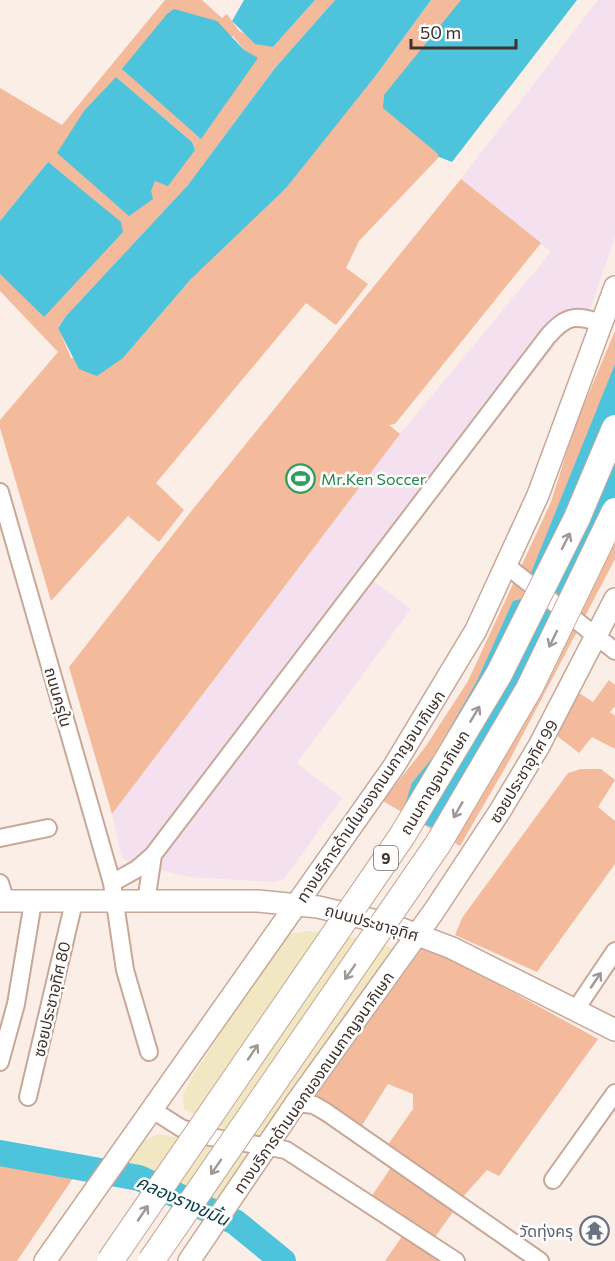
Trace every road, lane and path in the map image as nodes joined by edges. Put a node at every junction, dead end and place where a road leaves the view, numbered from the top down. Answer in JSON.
{"nodes":[{"id":1,"x":615,"y":287,"type":"edge"},
{"id":2,"x":603,"y":323,"type":"junction"},
{"id":3,"x":615,"y":428,"type":"edge"},
{"id":4,"x":0,"y":492,"type":"edge"},
{"id":5,"x":615,"y":511,"type":"edge"},
{"id":6,"x":507,"y":566,"type":"junction"},
{"id":7,"x":615,"y":599,"type":"edge"},
{"id":8,"x":597,"y":638,"type":"junction"},
{"id":9,"x":615,"y":651,"type":"edge"},
{"id":10,"x":48,"y":828,"type":"dead end"},
{"id":11,"x":0,"y":838,"type":"edge"},
{"id":12,"x":153,"y":855,"type":"junction"},
{"id":13,"x":114,"y":892,"type":"junction"},
{"id":14,"x":2,"y":895,"type":"edge"},
{"id":15,"x":33,"y":902,"type":"junction"},
{"id":16,"x":74,"y":902,"type":"junction"},
{"id":17,"x":146,"y":902,"type":"junction"},
{"id":18,"x":298,"y":904,"type":"junction"},
{"id":19,"x":418,"y":934,"type":"junction"},
{"id":20,"x":615,"y":951,"type":"edge"},
{"id":21,"x":576,"y":1009,"type":"junction"},
{"id":22,"x":615,"y":1030,"type":"edge"},
{"id":23,"x":149,"y":1052,"type":"dead end"},
{"id":24,"x":0,"y":1062,"type":"edge"},
{"id":25,"x":615,"y":1093,"type":"edge"},
{"id":26,"x":28,"y":1097,"type":"dead end"},
{"id":27,"x":296,"y":1102,"type":"junction"},
{"id":28,"x":151,"y":1109,"type":"junction"},
{"id":29,"x":267,"y":1147,"type":"junction"},
{"id":30,"x":553,"y":1180,"type":"dead end"},
{"id":31,"x":45,"y":1261,"type":"edge"},
{"id":32,"x":110,"y":1261,"type":"edge"},
{"id":33,"x":151,"y":1261,"type":"edge"},
{"id":34,"x":189,"y":1261,"type":"edge"},
{"id":35,"x":456,"y":1261,"type":"edge"},
{"id":36,"x":540,"y":1261,"type":"edge"}],
"edges":[{"from":1,"to":2,"type":"main road","name":"ทางบริการด้านในของถนนกาญจนาภิเษก"},
{"from":2,"to":6,"type":"main road","name":"ทางบริการด้านในของถนนกาญจนาภิเษก"},
{"from":2,"to":12,"type":"street"},
{"from":32,"to":3,"type":"highway","name":"ถนนกาญจนาภิเษก","number":"9","one_way":true,"bridge":true},
{"from":4,"to":13,"type":"street","name":"ถนนครุใน"},
{"from":5,"to":33,"type":"highway","name":"ถนนกาญจนาภิเษก","number":"9","one_way":true,"bridge":true},
{"from":6,"to":8,"type":"street"},
{"from":6,"to":18,"type":"main road","name":"ทางบริการด้านในของถนนกาญจนาภิเษก"},
{"from":7,"to":8,"type":"main road","name":"ซอยประชาอุทิศ 99"},
{"from":8,"to":9,"type":"street"},
{"from":8,"to":19,"type":"main road","name":"ซอยประชาอุทิศ 99"},
{"from":10,"to":11,"type":"street"},
{"from":12,"to":13,"type":"street"},
{"from":12,"to":17,"type":"street"},
{"from":13,"to":16,"type":"main road","name":"ถนนประชาอุทิศ"},
{"from":13,"to":17,"type":"main road","name":"ถนนประชาอุทิศ"},
{"from":13,"to":23,"type":"street","name":"ถนนครุใน"},
{"from":14,"to":15,"type":"main road","name":"ถนนประชาอุทิศ"},
{"from":15,"to":16,"type":"main road","name":"ถนนประชาอุทิศ"},
{"from":15,"to":24,"type":"street"},
{"from":16,"to":26,"type":"street","name":"ซอยประชาอุทิศ 80"},
{"from":17,"to":18,"type":"main road","name":"ถนนประชาอุทิศ"},
{"from":18,"to":19,"type":"main road","name":"ถนนประชาอุทิศ"},
{"from":18,"to":28,"type":"main road","name":"ทางบริการด้านในของถนนกาญจนาภิเษก"},
{"from":19,"to":21,"type":"main road","name":"ถนนประชาอุทิศ"},
{"from":19,"to":27,"type":"main road","name":"ทางบริการด้านนอกของถนนกาญจนาภิเษก"},
{"from":21,"to":20,"type":"street","one_way":true},
{"from":21,"to":22,"type":"main road","name":"ถนนประชาอุทิศ"},
{"from":25,"to":30,"type":"street"},
{"from":27,"to":29,"type":"main road","name":"ทางบริการด้านนอกของถนนกาญจนาภิเษก"},
{"from":27,"to":36,"type":"street"},
{"from":28,"to":29,"type":"street"},
{"from":28,"to":31,"type":"main road","name":"ทางบริการด้านในของถนนกาญจนาภิเษก"},
{"from":29,"to":34,"type":"main road","name":"ทางบริการด้านนอกของถนนกาญจนาภิเษก"},
{"from":29,"to":35,"type":"street"}]}
